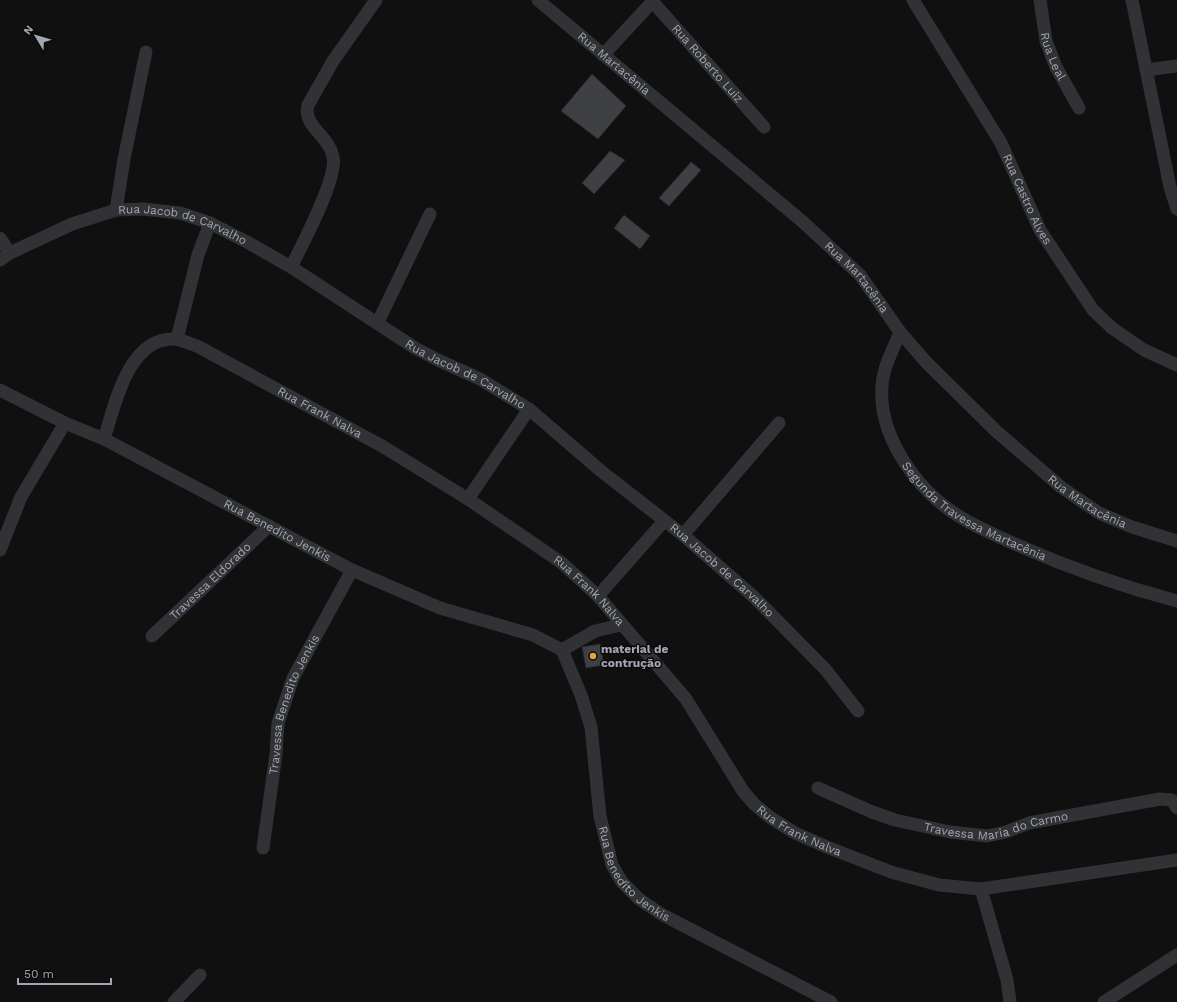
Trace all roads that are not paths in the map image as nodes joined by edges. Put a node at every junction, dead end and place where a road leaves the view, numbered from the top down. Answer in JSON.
{"nodes":[{"id":1,"x":376,"y":0,"type":"edge"},
{"id":2,"x":538,"y":0,"type":"edge"},
{"id":3,"x":653,"y":0,"type":"edge"},
{"id":4,"x":913,"y":0,"type":"edge"},
{"id":5,"x":1040,"y":0,"type":"edge"},
{"id":6,"x":1132,"y":0,"type":"edge"},
{"id":7,"x":146,"y":52,"type":"dead end"},
{"id":8,"x":603,"y":55,"type":"junction"},
{"id":9,"x":1177,"y":66,"type":"edge"},
{"id":10,"x":1146,"y":70,"type":"junction"},
{"id":11,"x":1079,"y":108,"type":"dead end"},
{"id":12,"x":764,"y":126,"type":"dead end"},
{"id":13,"x":1173,"y":183,"type":"edge"},
{"id":14,"x":1177,"y":209,"type":"edge"},
{"id":15,"x":116,"y":210,"type":"junction"},
{"id":16,"x":430,"y":214,"type":"dead end"},
{"id":17,"x":210,"y":223,"type":"junction"},
{"id":18,"x":0,"y":238,"type":"edge"},
{"id":19,"x":5,"y":257,"type":"edge"},
{"id":20,"x":291,"y":267,"type":"junction"},
{"id":21,"x":378,"y":322,"type":"junction"},
{"id":22,"x":900,"y":332,"type":"junction"},
{"id":23,"x":177,"y":339,"type":"junction"},
{"id":24,"x":1177,"y":366,"type":"edge"},
{"id":25,"x":0,"y":390,"type":"edge"},
{"id":26,"x":529,"y":409,"type":"junction"},
{"id":27,"x":65,"y":423,"type":"junction"},
{"id":28,"x":779,"y":423,"type":"dead end"},
{"id":29,"x":104,"y":439,"type":"junction"},
{"id":30,"x":468,"y":499,"type":"junction"},
{"id":31,"x":664,"y":521,"type":"junction"},
{"id":32,"x":269,"y":526,"type":"junction"},
{"id":33,"x":683,"y":535,"type":"junction"},
{"id":34,"x":1177,"y":541,"type":"edge"},
{"id":35,"x":0,"y":550,"type":"edge"},
{"id":36,"x":352,"y":570,"type":"junction"},
{"id":37,"x":598,"y":596,"type":"junction"},
{"id":38,"x":1177,"y":601,"type":"edge"},
{"id":39,"x":621,"y":625,"type":"junction"},
{"id":40,"x":152,"y":636,"type":"dead end"},
{"id":41,"x":562,"y":650,"type":"junction"},
{"id":42,"x":858,"y":711,"type":"dead end"},
{"id":43,"x":818,"y":788,"type":"dead end"},
{"id":44,"x":1177,"y":808,"type":"edge"},
{"id":45,"x":263,"y":848,"type":"dead end"},
{"id":46,"x":1177,"y":860,"type":"edge"},
{"id":47,"x":981,"y":889,"type":"junction"},
{"id":48,"x":1177,"y":955,"type":"edge"},
{"id":49,"x":200,"y":975,"type":"dead end"},
{"id":50,"x":174,"y":1002,"type":"edge"},
{"id":51,"x":831,"y":1002,"type":"edge"},
{"id":52,"x":1010,"y":1002,"type":"edge"},
{"id":53,"x":1104,"y":1002,"type":"edge"}],
"edges":[{"from":1,"to":20,"type":"street"},
{"from":2,"to":8,"type":"street","name":"Rua Martacênia"},
{"from":3,"to":8,"type":"street"},
{"from":3,"to":12,"type":"street","name":"Rua Roberto Luiz"},
{"from":4,"to":24,"type":"street","name":"Rua Castro Alves"},
{"from":5,"to":11,"type":"street","name":"Rua Leal"},
{"from":6,"to":10,"type":"street"},
{"from":7,"to":15,"type":"street"},
{"from":8,"to":22,"type":"street","name":"Rua Martacênia"},
{"from":9,"to":10,"type":"street"},
{"from":10,"to":13,"type":"street"},
{"from":13,"to":14,"type":"street"},
{"from":15,"to":17,"type":"street","name":"Rua Jacob de Carvalho"},
{"from":15,"to":19,"type":"street","name":"Rua Jacob de Carvalho"},
{"from":16,"to":21,"type":"street"},
{"from":17,"to":20,"type":"street","name":"Rua Jacob de Carvalho"},
{"from":17,"to":23,"type":"street"},
{"from":18,"to":19,"type":"street"},
{"from":20,"to":21,"type":"street","name":"Rua Jacob de Carvalho"},
{"from":21,"to":26,"type":"street","name":"Rua Jacob de Carvalho"},
{"from":22,"to":34,"type":"street","name":"Rua Martacênia"},
{"from":22,"to":38,"type":"street","name":"Segunda Travessa Martacênia"},
{"from":23,"to":29,"type":"street","name":"Rua Frank Nalva"},
{"from":23,"to":30,"type":"street","name":"Rua Frank Nalva"},
{"from":25,"to":27,"type":"street","name":"Rua Benedito Jenkis"},
{"from":26,"to":30,"type":"street"},
{"from":26,"to":31,"type":"street","name":"Rua Jacob de Carvalho"},
{"from":27,"to":29,"type":"street","name":"Rua Benedito Jenkis"},
{"from":27,"to":35,"type":"street"},
{"from":28,"to":33,"type":"street"},
{"from":29,"to":32,"type":"street","name":"Rua Benedito Jenkis"},
{"from":30,"to":37,"type":"street","name":"Rua Frank Nalva"},
{"from":31,"to":33,"type":"street","name":"Rua Jacob de Carvalho"},
{"from":31,"to":37,"type":"street"},
{"from":32,"to":36,"type":"street","name":"Rua Benedito Jenkis"},
{"from":32,"to":40,"type":"street","name":"Travessa Eldorado"},
{"from":33,"to":42,"type":"street","name":"Rua Jacob de Carvalho"},
{"from":36,"to":41,"type":"street","name":"Rua Benedito Jenkis"},
{"from":36,"to":45,"type":"street","name":"Travessa Benedito Jenkis"},
{"from":37,"to":39,"type":"street","name":"Rua Frank Nalva"},
{"from":39,"to":41,"type":"street"},
{"from":39,"to":47,"type":"street","name":"Rua Frank Nalva"},
{"from":41,"to":51,"type":"street","name":"Rua Benedito Jenkis"},
{"from":43,"to":44,"type":"street","name":"Travessa Maria do Carmo"},
{"from":46,"to":47,"type":"street","name":"Rua Frank Nalva"},
{"from":47,"to":52,"type":"street"},
{"from":48,"to":53,"type":"street"},
{"from":49,"to":50,"type":"street"}]}
